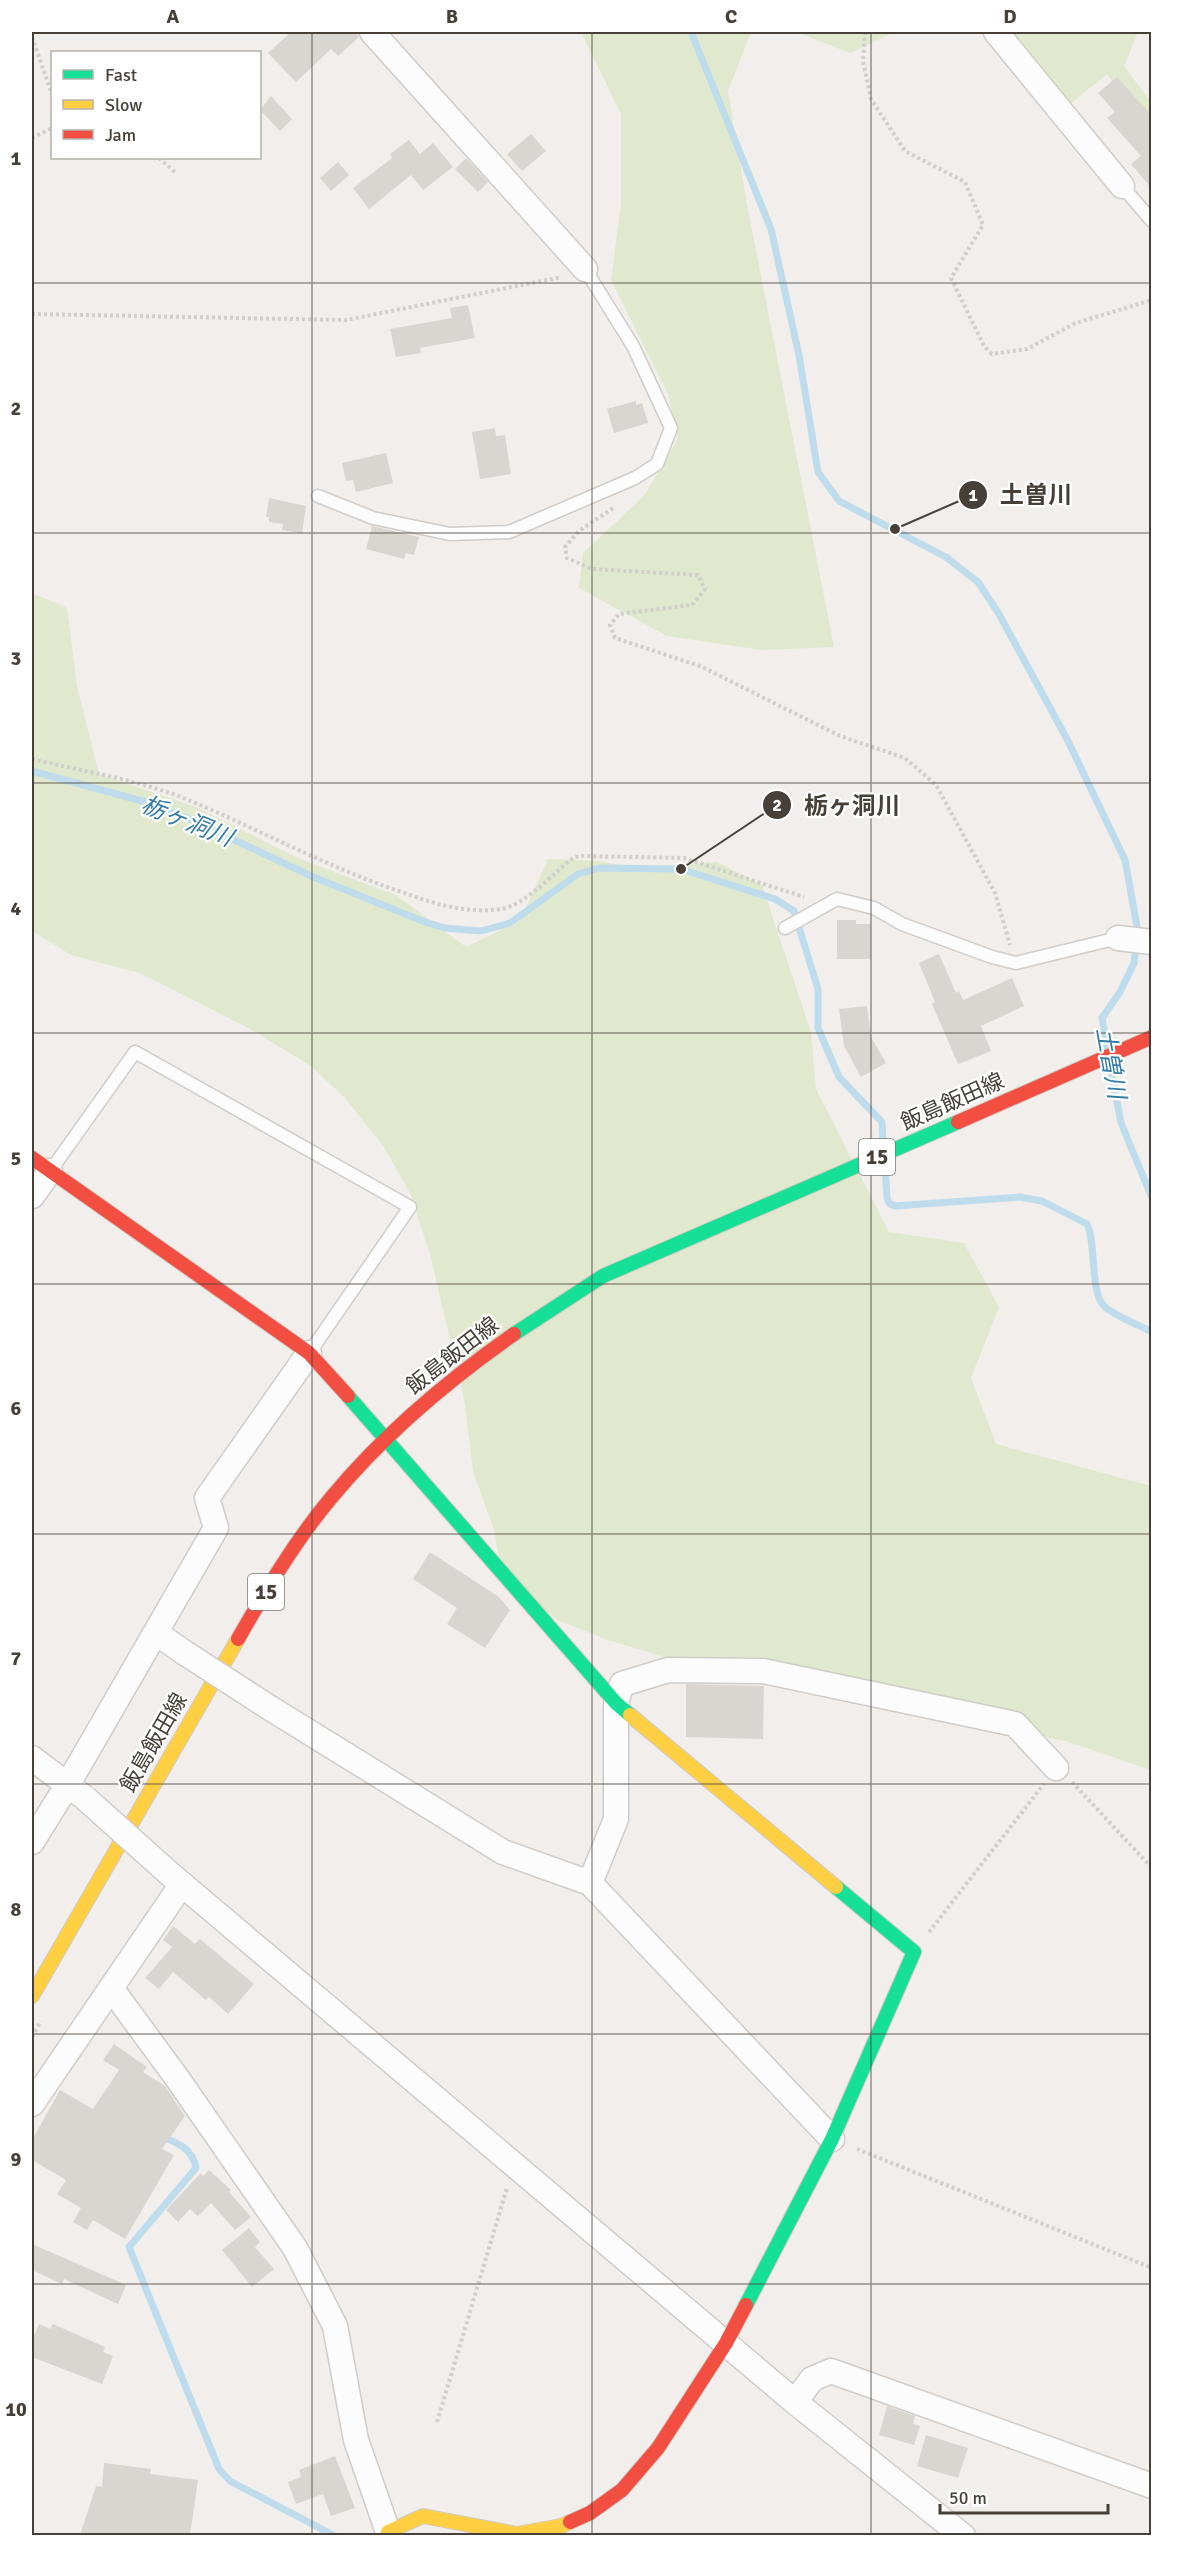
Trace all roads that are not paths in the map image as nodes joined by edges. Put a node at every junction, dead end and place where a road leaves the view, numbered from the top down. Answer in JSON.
{"nodes":[{"id":1,"x":372,"y":32,"type":"edge"},
{"id":2,"x":996,"y":32,"type":"edge"},
{"id":3,"x":1122,"y":186,"type":"joint"},
{"id":4,"x":1152,"y":221,"type":"edge"},
{"id":5,"x":585,"y":269,"type":"joint"},
{"id":6,"x":318,"y":495,"type":"dead end"},
{"id":7,"x":785,"y":928,"type":"dead end"},
{"id":8,"x":1118,"y":938,"type":"joint"},
{"id":9,"x":1151,"y":941,"type":"edge"},
{"id":10,"x":1152,"y":1037,"type":"edge"},
{"id":11,"x":40,"y":1165,"type":"edge"},
{"id":12,"x":32,"y":1196,"type":"edge"},
{"id":13,"x":309,"y":1353,"type":"junction"},
{"id":14,"x":385,"y":1437,"type":"junction"},
{"id":15,"x":156,"y":1634,"type":"junction"},
{"id":16,"x":616,"y":1702,"type":"junction"},
{"id":17,"x":32,"y":1758,"type":"edge"},
{"id":18,"x":1056,"y":1768,"type":"road end"},
{"id":19,"x":77,"y":1791,"type":"junction"},
{"id":20,"x":32,"y":1842,"type":"edge"},
{"id":21,"x":176,"y":1879,"type":"junction"},
{"id":22,"x":590,"y":1883,"type":"junction"},
{"id":23,"x":111,"y":1988,"type":"junction"},
{"id":24,"x":32,"y":1996,"type":"edge"},
{"id":25,"x":32,"y":2104,"type":"edge"},
{"id":26,"x":832,"y":2139,"type":"junction"},
{"id":27,"x":726,"y":2343,"type":"junction"},
{"id":28,"x":795,"y":2402,"type":"junction"},
{"id":29,"x":1152,"y":2486,"type":"edge"},
{"id":30,"x":389,"y":2534,"type":"edge"},
{"id":31,"x":963,"y":2535,"type":"edge"}],
"edges":[{"from":1,"to":5,"type":"street"},
{"from":2,"to":3,"type":"street"},
{"from":3,"to":4,"type":"lane"},
{"from":5,"to":6,"type":"lane"},
{"from":7,"to":8,"type":"lane"},
{"from":8,"to":9,"type":"street"},
{"from":10,"to":14,"type":"street","name":"飯島飯田線","number":"15"},
{"from":11,"to":12,"type":"street"},
{"from":11,"to":13,"type":"street"},
{"from":11,"to":13,"type":"lane"},
{"from":13,"to":14,"type":"street"},
{"from":13,"to":15,"type":"street"},
{"from":14,"to":16,"type":"street"},
{"from":14,"to":24,"type":"street","name":"飯島飯田線","number":"15"},
{"from":15,"to":19,"type":"street"},
{"from":15,"to":22,"type":"street","bridge":true},
{"from":16,"to":18,"type":"street"},
{"from":16,"to":22,"type":"street"},
{"from":16,"to":26,"type":"street"},
{"from":17,"to":19,"type":"street"},
{"from":19,"to":20,"type":"street"},
{"from":19,"to":21,"type":"street","bridge":true},
{"from":21,"to":23,"type":"street"},
{"from":21,"to":27,"type":"street"},
{"from":22,"to":26,"type":"street"},
{"from":23,"to":25,"type":"street"},
{"from":23,"to":30,"type":"street"},
{"from":26,"to":27,"type":"street"},
{"from":27,"to":28,"type":"street"},
{"from":27,"to":30,"type":"street"},
{"from":28,"to":29,"type":"street"},
{"from":28,"to":31,"type":"street"}]}
